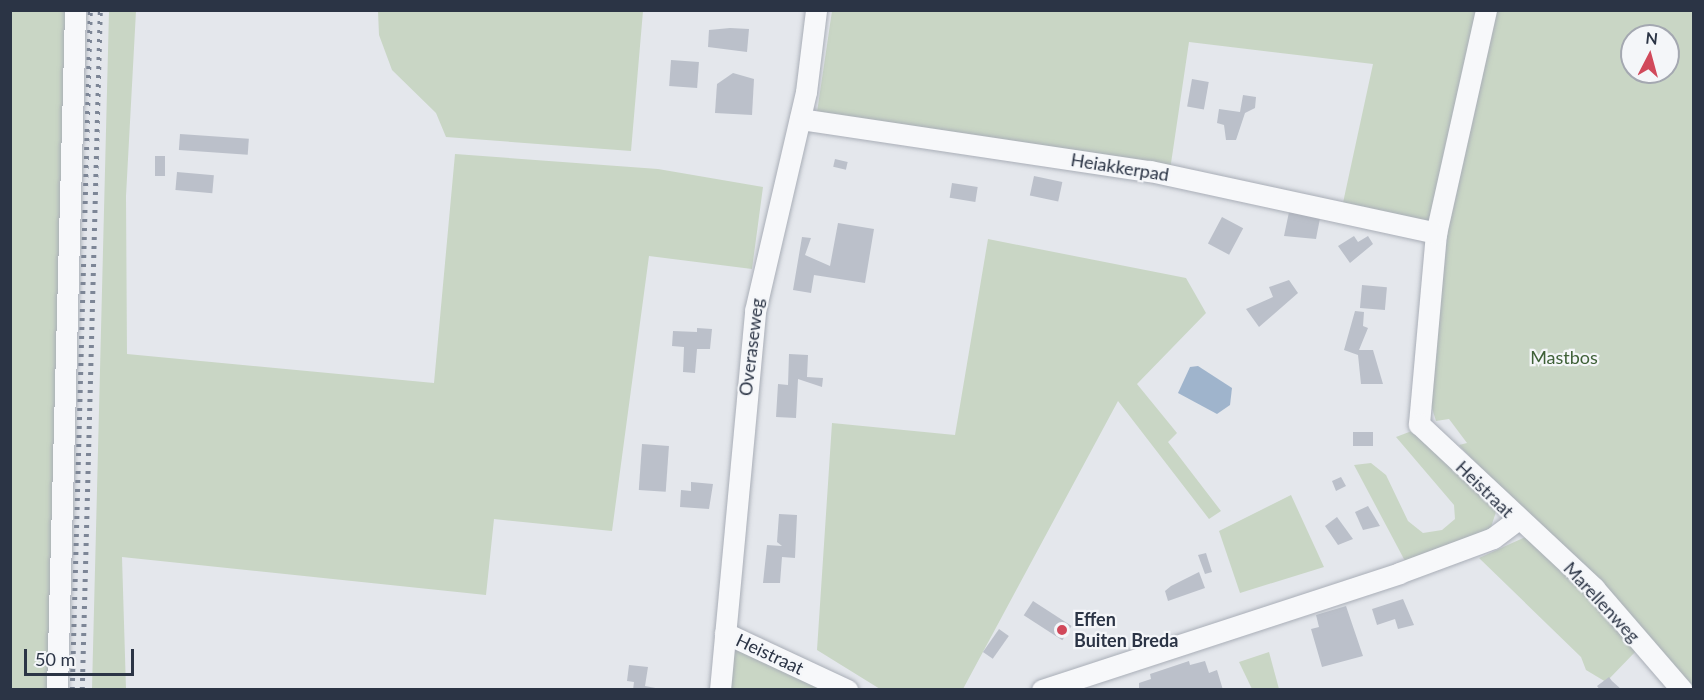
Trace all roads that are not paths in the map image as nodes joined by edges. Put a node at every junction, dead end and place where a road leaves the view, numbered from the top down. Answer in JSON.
{"nodes":[{"id":1,"x":75,"y":10,"type":"edge"},
{"id":2,"x":816,"y":10,"type":"edge"},
{"id":3,"x":1486,"y":10,"type":"edge"},
{"id":4,"x":800,"y":119,"type":"junction"},
{"id":5,"x":1436,"y":233,"type":"junction"},
{"id":6,"x":1518,"y":519,"type":"junction"},
{"id":7,"x":725,"y":633,"type":"junction"},
{"id":8,"x":57,"y":690,"type":"edge"},
{"id":9,"x":720,"y":690,"type":"edge"},
{"id":10,"x":847,"y":690,"type":"edge"},
{"id":11,"x":1042,"y":690,"type":"edge"},
{"id":12,"x":1682,"y":690,"type":"edge"}],
"edges":[{"from":1,"to":8,"type":"street"},
{"from":2,"to":4,"type":"street","name":"Overaseweg"},
{"from":3,"to":5,"type":"street","name":"Heistraat"},
{"from":4,"to":5,"type":"street","name":"Heiakkerpad"},
{"from":4,"to":7,"type":"street","name":"Overaseweg"},
{"from":5,"to":6,"type":"street","name":"Heistraat"},
{"from":6,"to":11,"type":"street","name":"Heistraat"},
{"from":6,"to":12,"type":"street","name":"Marellenweg"},
{"from":7,"to":9,"type":"street","name":"Overaseweg"},
{"from":7,"to":10,"type":"street","name":"Heistraat"}]}
